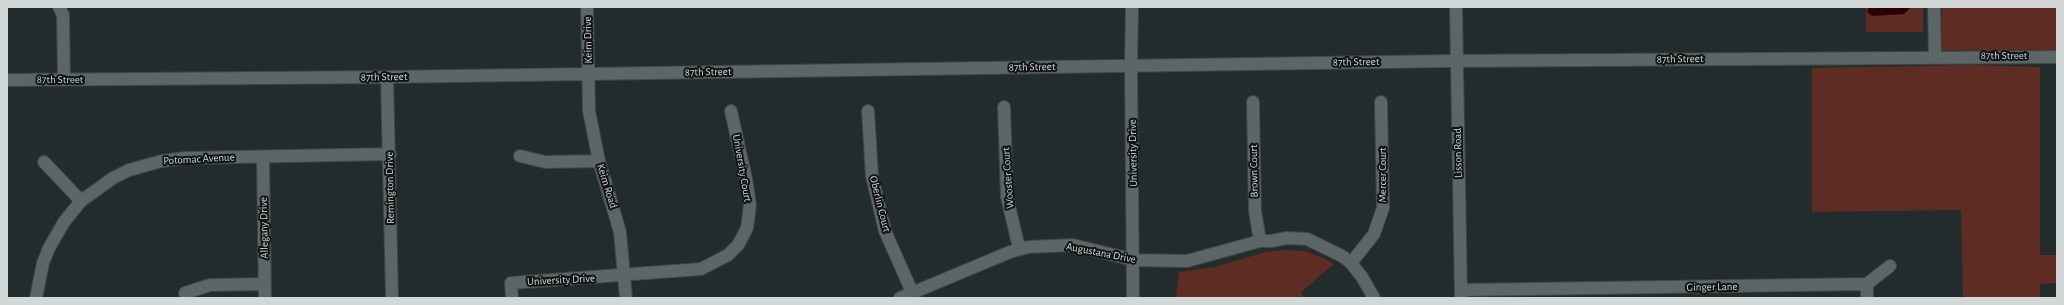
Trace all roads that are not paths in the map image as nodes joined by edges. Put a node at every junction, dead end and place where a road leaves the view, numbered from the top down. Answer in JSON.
{"nodes":[{"id":1,"x":59,"y":7,"type":"edge"},
{"id":2,"x":587,"y":7,"type":"edge"},
{"id":3,"x":1132,"y":7,"type":"edge"},
{"id":4,"x":1456,"y":7,"type":"edge"},
{"id":5,"x":1934,"y":7,"type":"edge"},
{"id":6,"x":1935,"y":57,"type":"junction"},
{"id":7,"x":2057,"y":57,"type":"edge"},
{"id":8,"x":1456,"y":61,"type":"junction"},
{"id":9,"x":1131,"y":66,"type":"junction"},
{"id":10,"x":588,"y":74,"type":"junction"},
{"id":11,"x":388,"y":77,"type":"junction"},
{"id":12,"x":7,"y":80,"type":"edge"},
{"id":13,"x":64,"y":80,"type":"junction"},
{"id":14,"x":1254,"y":102,"type":"dead end"},
{"id":15,"x":1381,"y":102,"type":"dead end"},
{"id":16,"x":1004,"y":107,"type":"dead end"},
{"id":17,"x":731,"y":111,"type":"dead end"},
{"id":18,"x":868,"y":111,"type":"dead end"},
{"id":19,"x":390,"y":154,"type":"junction"},
{"id":20,"x":520,"y":156,"type":"dead end"},
{"id":21,"x":263,"y":157,"type":"junction"},
{"id":22,"x":599,"y":161,"type":"junction"},
{"id":23,"x":44,"y":162,"type":"dead end"},
{"id":24,"x":81,"y":201,"type":"junction"},
{"id":25,"x":1260,"y":241,"type":"junction"},
{"id":26,"x":1019,"y":248,"type":"junction"},
{"id":27,"x":1134,"y":260,"type":"junction"},
{"id":28,"x":1350,"y":263,"type":"junction"},
{"id":29,"x":1890,"y":266,"type":"dead end"},
{"id":30,"x":625,"y":276,"type":"junction"},
{"id":31,"x":265,"y":284,"type":"junction"},
{"id":32,"x":1867,"y":284,"type":"junction"},
{"id":33,"x":912,"y":292,"type":"junction"},
{"id":34,"x":185,"y":293,"type":"dead end"},
{"id":35,"x":1732,"y":293,"type":"edge"},
{"id":36,"x":1461,"y":294,"type":"edge"},
{"id":37,"x":1598,"y":294,"type":"edge"},
{"id":38,"x":36,"y":298,"type":"edge"},
{"id":39,"x":265,"y":298,"type":"edge"},
{"id":40,"x":392,"y":298,"type":"edge"},
{"id":41,"x":512,"y":298,"type":"edge"},
{"id":42,"x":626,"y":298,"type":"edge"},
{"id":43,"x":900,"y":298,"type":"edge"},
{"id":44,"x":1133,"y":298,"type":"edge"},
{"id":45,"x":1374,"y":298,"type":"edge"},
{"id":46,"x":1867,"y":298,"type":"edge"}],
"edges":[{"from":1,"to":13,"type":"street"},
{"from":2,"to":10,"type":"street","name":"Keim Drive"},
{"from":3,"to":9,"type":"street","name":"University Drive"},
{"from":4,"to":8,"type":"street","name":"Lisson Road"},
{"from":5,"to":6,"type":"street"},
{"from":6,"to":7,"type":"street","name":"87th Street"},
{"from":6,"to":8,"type":"street","name":"87th Street"},
{"from":8,"to":9,"type":"street","name":"87th Street"},
{"from":8,"to":36,"type":"street","name":"Lisson Road"},
{"from":9,"to":10,"type":"street","name":"87th Street"},
{"from":9,"to":27,"type":"street","name":"University Drive"},
{"from":10,"to":11,"type":"street","name":"87th Street"},
{"from":10,"to":22,"type":"street","name":"Keim Road"},
{"from":11,"to":13,"type":"street","name":"87th Street"},
{"from":11,"to":19,"type":"street","name":"Remington Drive"},
{"from":12,"to":13,"type":"street","name":"87th Street"},
{"from":14,"to":25,"type":"street","name":"Brown Court"},
{"from":15,"to":28,"type":"street","name":"Mercer Court"},
{"from":16,"to":26,"type":"street","name":"Wooster Court"},
{"from":17,"to":30,"type":"street","name":"University Court"},
{"from":18,"to":33,"type":"street","name":"Oberlin Court"},
{"from":19,"to":21,"type":"street","name":"Potomac Avenue"},
{"from":19,"to":40,"type":"street","name":"Remington Drive"},
{"from":20,"to":22,"type":"street"},
{"from":21,"to":24,"type":"street","name":"Potomac Avenue"},
{"from":21,"to":31,"type":"street","name":"Allegany Drive"},
{"from":22,"to":30,"type":"street","name":"Keim Road"},
{"from":23,"to":24,"type":"street"},
{"from":24,"to":38,"type":"street","name":"Potomac Avenue"},
{"from":25,"to":27,"type":"street","name":"Augustana Drive"},
{"from":25,"to":28,"type":"street","name":"Augustana Drive"},
{"from":26,"to":27,"type":"street","name":"Augustana Drive"},
{"from":26,"to":33,"type":"street","name":"Augustana Drive"},
{"from":27,"to":44,"type":"street","name":"University Drive"},
{"from":28,"to":45,"type":"street","name":"Augustana Drive"},
{"from":29,"to":32,"type":"street"},
{"from":30,"to":41,"type":"street","name":"University Drive"},
{"from":30,"to":42,"type":"street","name":"Keim Road"},
{"from":31,"to":34,"type":"street"},
{"from":31,"to":39,"type":"street","name":"Allegany Drive"},
{"from":32,"to":35,"type":"street","name":"Ginger Lane"},
{"from":32,"to":46,"type":"street"},
{"from":33,"to":43,"type":"street","name":"Augustana Drive"},
{"from":35,"to":37,"type":"street","name":"Ginger Lane"},
{"from":36,"to":37,"type":"street","name":"Ginger Lane"}]}
